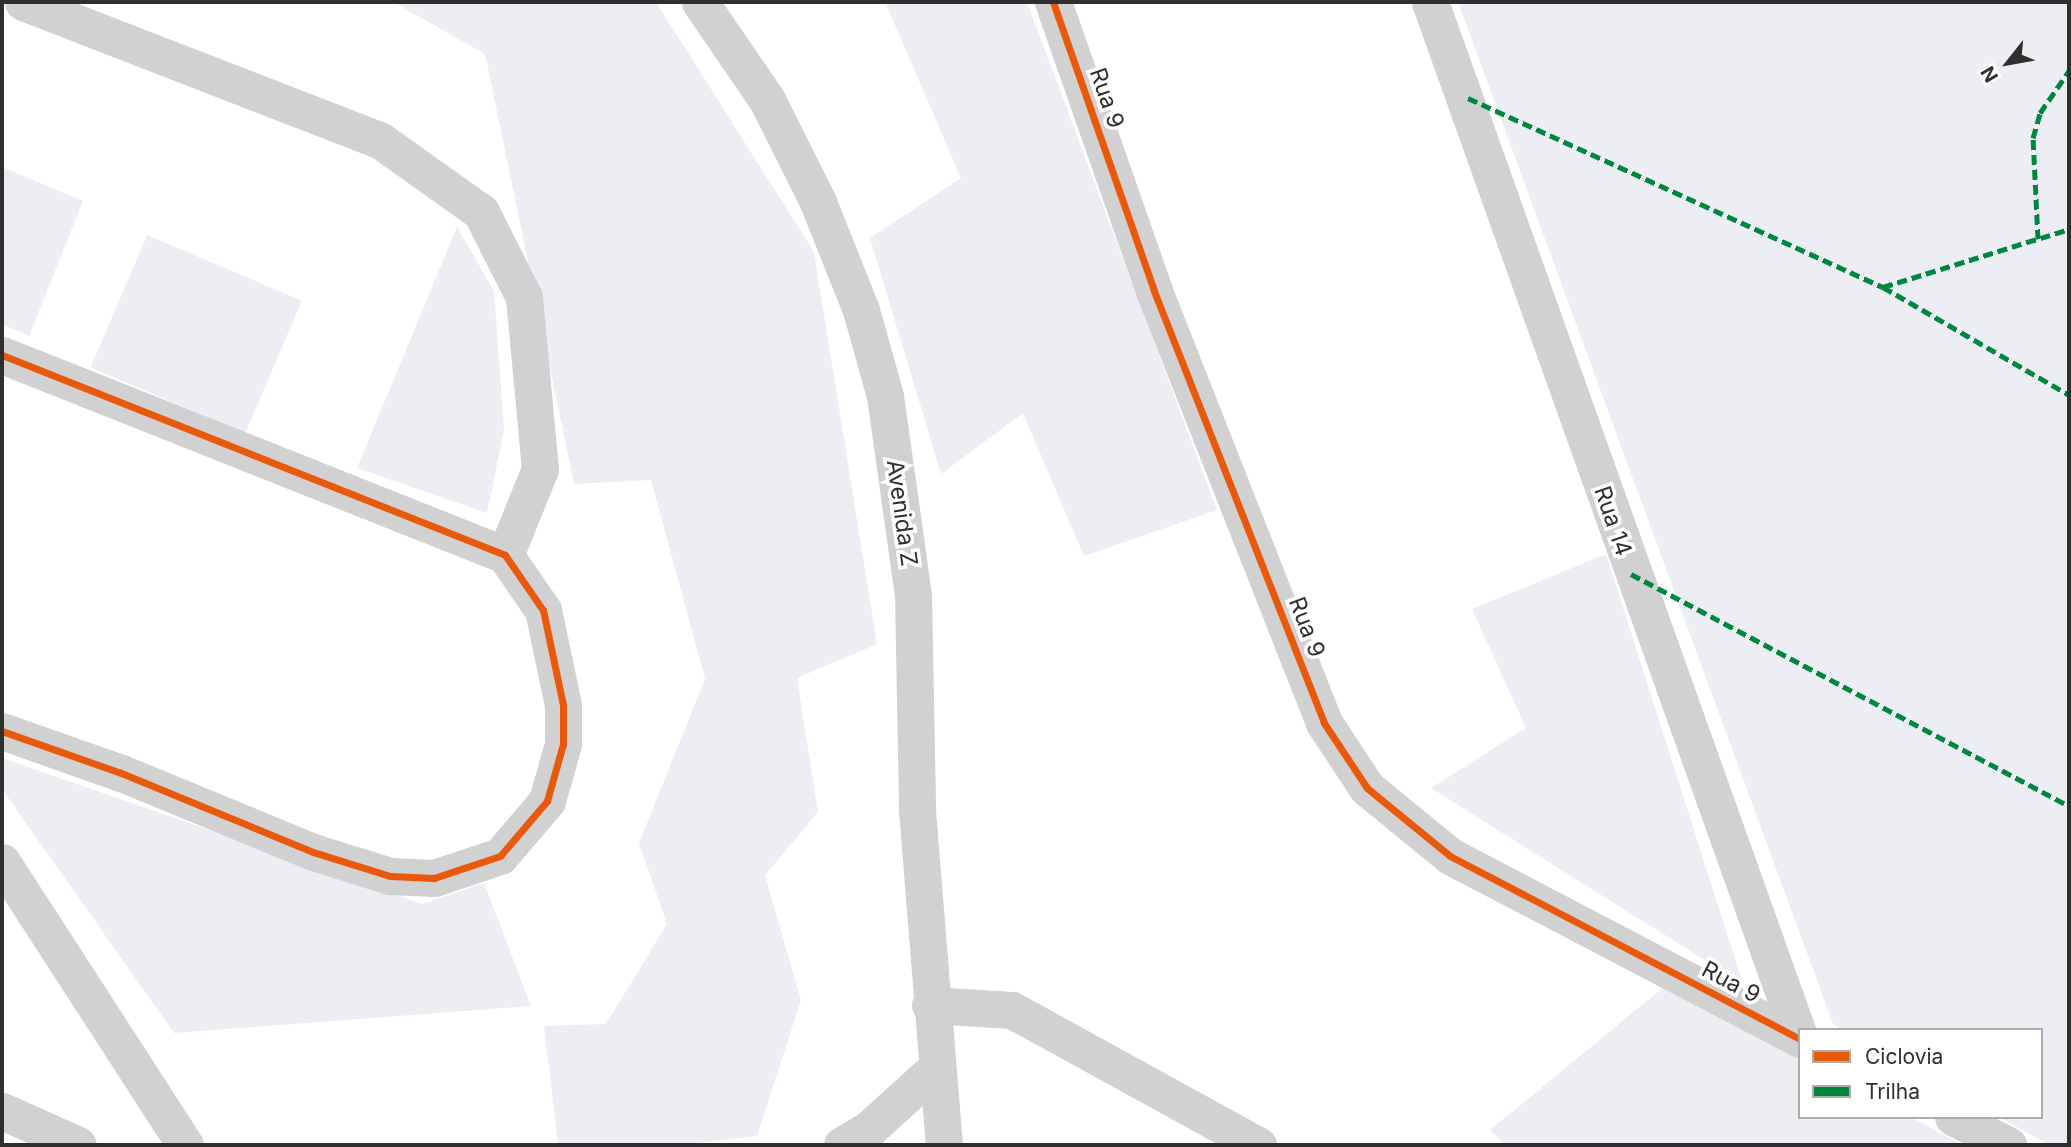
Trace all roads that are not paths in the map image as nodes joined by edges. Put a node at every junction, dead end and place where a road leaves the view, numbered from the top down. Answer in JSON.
{"nodes":[{"id":1,"x":23,"y":2,"type":"edge"},
{"id":2,"x":700,"y":2,"type":"edge"},
{"id":3,"x":1053,"y":2,"type":"edge"},
{"id":4,"x":1430,"y":2,"type":"edge"},
{"id":5,"x":2,"y":355,"type":"edge"},
{"id":6,"x":505,"y":555,"type":"junction"},
{"id":7,"x":2,"y":731,"type":"edge"},
{"id":8,"x":2,"y":862,"type":"edge"},
{"id":9,"x":930,"y":1005,"type":"junction"},
{"id":10,"x":1798,"y":1033,"type":"edge"},
{"id":11,"x":1798,"y":1038,"type":"edge"},
{"id":12,"x":935,"y":1069,"type":"junction"},
{"id":13,"x":2,"y":1111,"type":"edge"},
{"id":14,"x":1957,"y":1119,"type":"edge"},
{"id":15,"x":78,"y":1145,"type":"edge"},
{"id":16,"x":185,"y":1145,"type":"edge"},
{"id":17,"x":842,"y":1145,"type":"edge"},
{"id":18,"x":944,"y":1145,"type":"edge"},
{"id":19,"x":1258,"y":1145,"type":"edge"},
{"id":20,"x":2008,"y":1145,"type":"edge"}],
"edges":[{"from":1,"to":6,"type":"street"},
{"from":2,"to":9,"type":"street","name":"Avenida Z"},
{"from":3,"to":11,"type":"street","name":"Rua 9"},
{"from":4,"to":10,"type":"street","name":"Rua 14"},
{"from":5,"to":6,"type":"street"},
{"from":6,"to":7,"type":"street"},
{"from":8,"to":16,"type":"street"},
{"from":9,"to":12,"type":"street","name":"Avenida Z"},
{"from":9,"to":19,"type":"street"},
{"from":12,"to":17,"type":"street"},
{"from":12,"to":18,"type":"street","name":"Avenida Z"},
{"from":13,"to":15,"type":"street"},
{"from":14,"to":20,"type":"street"}]}
